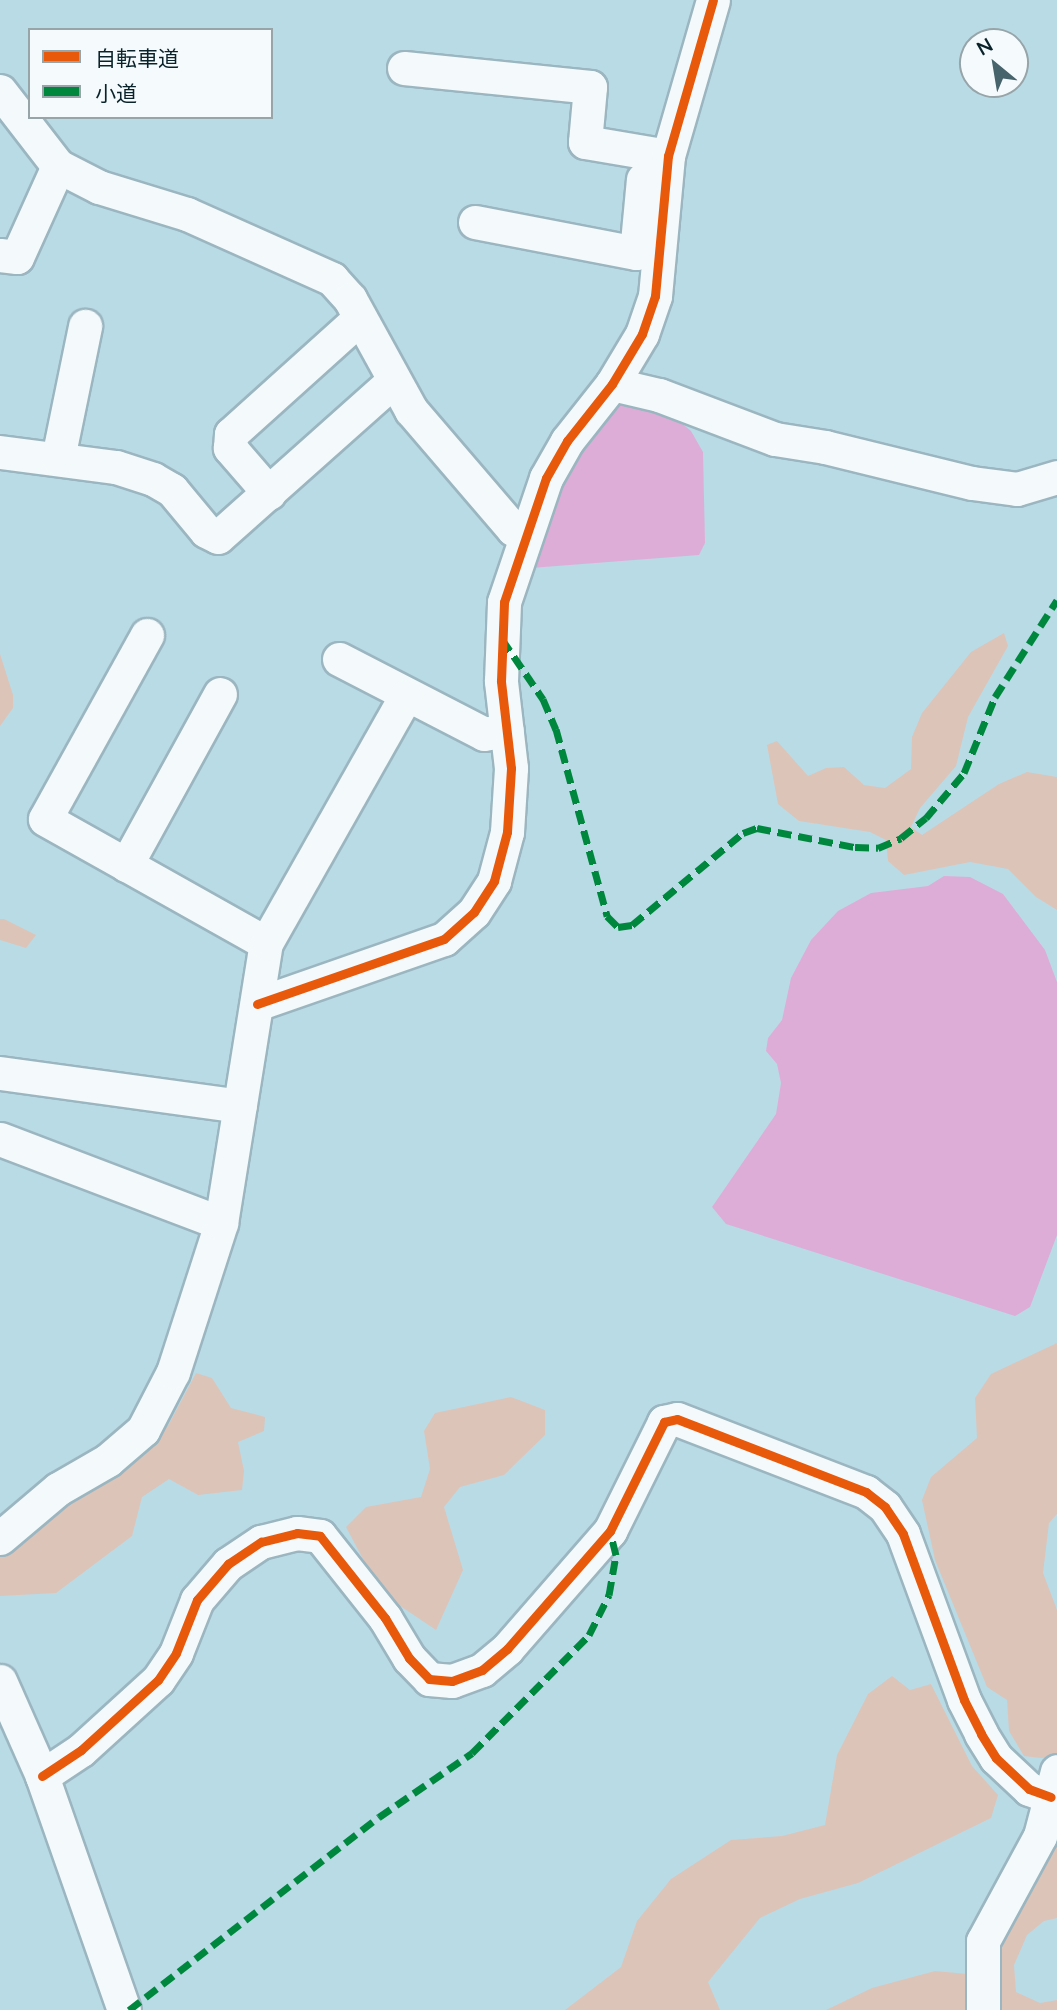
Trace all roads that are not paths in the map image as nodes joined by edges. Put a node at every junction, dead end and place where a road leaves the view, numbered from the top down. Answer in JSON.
{"nodes":[{"id":1,"x":713,"y":0,"type":"edge"},
{"id":2,"x":404,"y":68,"type":"dead end"},
{"id":3,"x":0,"y":91,"type":"edge"},
{"id":4,"x":658,"y":155,"type":"junction"},
{"id":5,"x":58,"y":166,"type":"junction"},
{"id":6,"x":475,"y":222,"type":"dead end"},
{"id":7,"x":0,"y":255,"type":"edge"},
{"id":8,"x":360,"y":318,"type":"junction"},
{"id":9,"x":85,"y":326,"type":"dead end"},
{"id":10,"x":393,"y":381,"type":"junction"},
{"id":11,"x":612,"y":384,"type":"junction"},
{"id":12,"x":0,"y":452,"type":"edge"},
{"id":13,"x":58,"y":458,"type":"junction"},
{"id":14,"x":1057,"y":477,"type":"edge"},
{"id":15,"x":269,"y":493,"type":"junction"},
{"id":16,"x":525,"y":533,"type":"junction"},
{"id":17,"x":147,"y":635,"type":"dead end"},
{"id":18,"x":339,"y":659,"type":"dead end"},
{"id":19,"x":220,"y":694,"type":"dead end"},
{"id":20,"x":406,"y":696,"type":"junction"},
{"id":21,"x":507,"y":730,"type":"junction"},
{"id":22,"x":127,"y":864,"type":"junction"},
{"id":23,"x":266,"y":943,"type":"junction"},
{"id":24,"x":257,"y":1004,"type":"junction"},
{"id":25,"x":0,"y":1073,"type":"edge"},
{"id":26,"x":240,"y":1106,"type":"junction"},
{"id":27,"x":0,"y":1139,"type":"edge"},
{"id":28,"x":221,"y":1223,"type":"junction"},
{"id":29,"x":0,"y":1538,"type":"edge"},
{"id":30,"x":0,"y":1681,"type":"edge"},
{"id":31,"x":42,"y":1776,"type":"junction"},
{"id":32,"x":1054,"y":1784,"type":"edge"},
{"id":33,"x":124,"y":2010,"type":"edge"},
{"id":34,"x":983,"y":2010,"type":"edge"}],
"edges":[{"from":1,"to":4,"type":"street"},
{"from":2,"to":4,"type":"street"},
{"from":3,"to":5,"type":"street"},
{"from":4,"to":6,"type":"street"},
{"from":4,"to":11,"type":"street"},
{"from":5,"to":7,"type":"street"},
{"from":5,"to":8,"type":"street"},
{"from":8,"to":10,"type":"street"},
{"from":8,"to":15,"type":"street"},
{"from":9,"to":13,"type":"street"},
{"from":10,"to":15,"type":"street"},
{"from":10,"to":16,"type":"street"},
{"from":11,"to":14,"type":"street"},
{"from":11,"to":16,"type":"street"},
{"from":12,"to":13,"type":"street"},
{"from":13,"to":15,"type":"street"},
{"from":16,"to":21,"type":"street"},
{"from":17,"to":22,"type":"street"},
{"from":18,"to":20,"type":"street"},
{"from":19,"to":22,"type":"street"},
{"from":20,"to":21,"type":"street"},
{"from":20,"to":23,"type":"street"},
{"from":21,"to":24,"type":"street"},
{"from":22,"to":23,"type":"street"},
{"from":23,"to":24,"type":"street"},
{"from":24,"to":26,"type":"street"},
{"from":25,"to":26,"type":"street"},
{"from":26,"to":28,"type":"street"},
{"from":27,"to":28,"type":"street"},
{"from":28,"to":29,"type":"street"},
{"from":30,"to":31,"type":"street"},
{"from":31,"to":32,"type":"street"},
{"from":31,"to":33,"type":"street"},
{"from":32,"to":34,"type":"street"}]}
